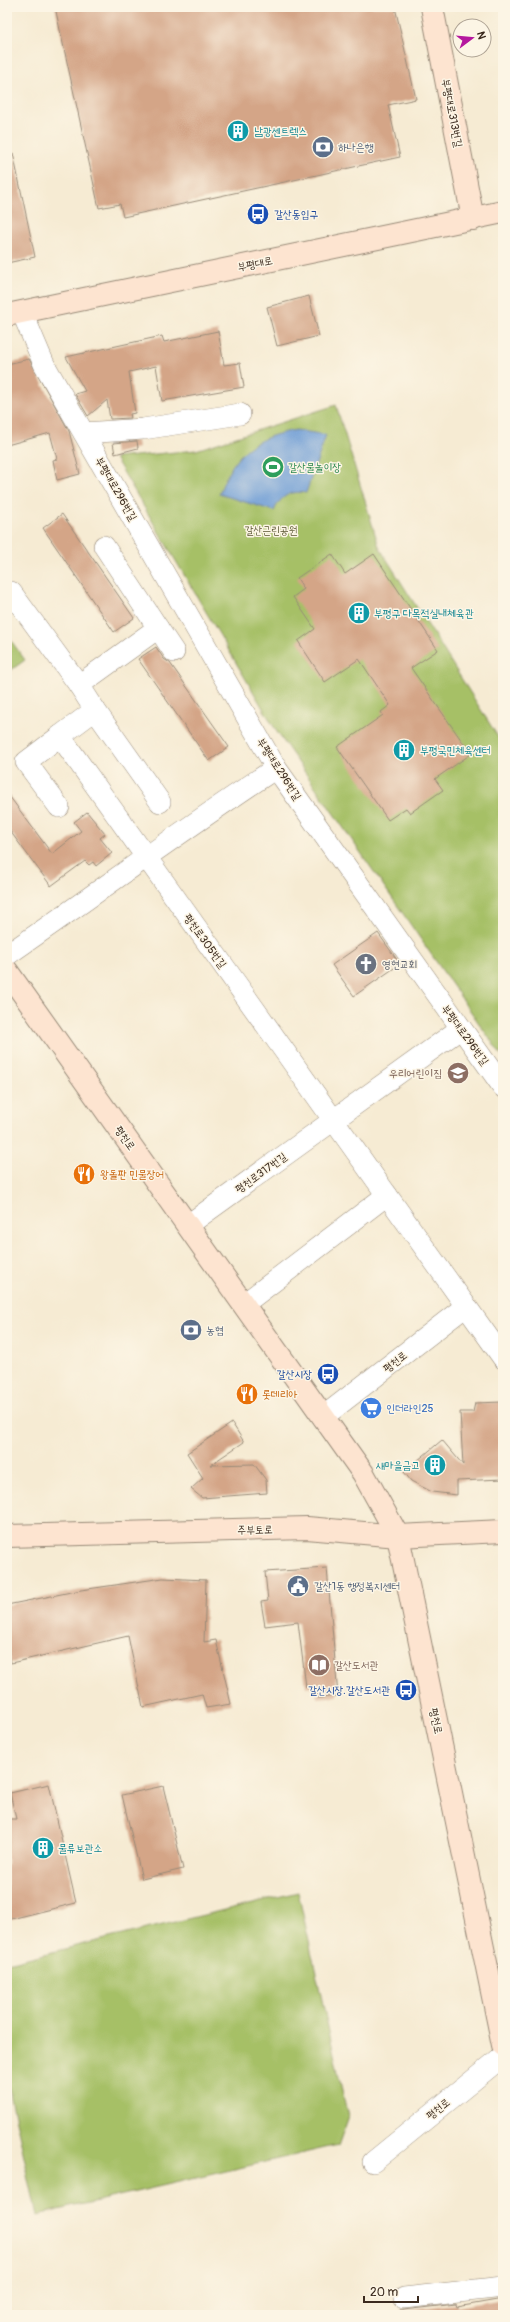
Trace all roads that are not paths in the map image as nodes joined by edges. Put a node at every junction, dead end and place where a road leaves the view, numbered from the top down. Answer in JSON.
{"nodes":[{"id":1,"x":432,"y":7,"type":"edge"},
{"id":2,"x":503,"y":212,"type":"edge"},
{"id":3,"x":473,"y":218,"type":"junction"},
{"id":4,"x":15,"y":313,"type":"edge"},
{"id":5,"x":240,"y":414,"type":"dead end"},
{"id":6,"x":84,"y":433,"type":"junction"},
{"id":7,"x":104,"y":546,"type":"dead end"},
{"id":8,"x":8,"y":591,"type":"edge"},
{"id":9,"x":158,"y":628,"type":"junction"},
{"id":10,"x":174,"y":652,"type":"dead end"},
{"id":11,"x":79,"y":685,"type":"junction"},
{"id":12,"x":95,"y":710,"type":"junction"},
{"id":13,"x":60,"y":736,"type":"junction"},
{"id":14,"x":276,"y":768,"type":"junction"},
{"id":15,"x":160,"y":802,"type":"dead end"},
{"id":16,"x":59,"y":807,"type":"dead end"},
{"id":17,"x":146,"y":859,"type":"junction"},
{"id":18,"x":7,"y":955,"type":"edge"},
{"id":19,"x":7,"y":971,"type":"edge"},
{"id":20,"x":460,"y":1030,"type":"junction"},
{"id":21,"x":503,"y":1087,"type":"edge"},
{"id":22,"x":334,"y":1120,"type":"junction"},
{"id":23,"x":388,"y":1195,"type":"junction"},
{"id":24,"x":188,"y":1225,"type":"junction"},
{"id":25,"x":244,"y":1304,"type":"junction"},
{"id":26,"x":466,"y":1306,"type":"junction"},
{"id":27,"x":503,"y":1358,"type":"edge"},
{"id":28,"x":323,"y":1417,"type":"junction"},
{"id":29,"x":503,"y":1531,"type":"edge"},
{"id":30,"x":7,"y":1536,"type":"edge"},
{"id":31,"x":398,"y":1536,"type":"junction"},
{"id":32,"x":503,"y":2045,"type":"edge"},
{"id":33,"x":503,"y":2056,"type":"edge"},
{"id":34,"x":373,"y":2162,"type":"dead end"},
{"id":35,"x":503,"y":2286,"type":"edge"},
{"id":36,"x":404,"y":2298,"type":"dead end"}],
"edges":[{"from":1,"to":3,"type":"main road","name":"부평대로313번길"},
{"from":2,"to":3,"type":"main road","name":"부평대로"},
{"from":3,"to":4,"type":"main road","name":"부평대로"},
{"from":4,"to":6,"type":"street","name":"부평대로296번길"},
{"from":5,"to":6,"type":"street"},
{"from":6,"to":14,"type":"street","name":"부평대로296번길"},
{"from":7,"to":9,"type":"street"},
{"from":8,"to":11,"type":"street"},
{"from":9,"to":10,"type":"street"},
{"from":9,"to":11,"type":"street"},
{"from":11,"to":12,"type":"street"},
{"from":12,"to":13,"type":"street"},
{"from":12,"to":15,"type":"street"},
{"from":13,"to":16,"type":"street"},
{"from":13,"to":17,"type":"street","name":"평천로305번길"},
{"from":14,"to":17,"type":"street"},
{"from":14,"to":20,"type":"street","name":"부평대로296번길"},
{"from":17,"to":18,"type":"street"},
{"from":17,"to":22,"type":"street","name":"평천로305번길"},
{"from":19,"to":24,"type":"main road","name":"평천로"},
{"from":20,"to":21,"type":"street","name":"부평대로296번길"},
{"from":20,"to":22,"type":"street","name":"평천로317번길"},
{"from":22,"to":23,"type":"street"},
{"from":22,"to":24,"type":"street","name":"평천로317번길"},
{"from":23,"to":25,"type":"street"},
{"from":23,"to":26,"type":"street"},
{"from":24,"to":25,"type":"main road","name":"평천로"},
{"from":25,"to":28,"type":"main road","name":"평천로"},
{"from":26,"to":27,"type":"street"},
{"from":26,"to":28,"type":"street","name":"평천로"},
{"from":28,"to":31,"type":"main road","name":"평천로"},
{"from":29,"to":31,"type":"main road","name":"주부토로"},
{"from":30,"to":31,"type":"main road","name":"주부토로"},
{"from":31,"to":32,"type":"main road","name":"평천로"},
{"from":33,"to":34,"type":"street","name":"평천로"},
{"from":35,"to":36,"type":"street"}]}
